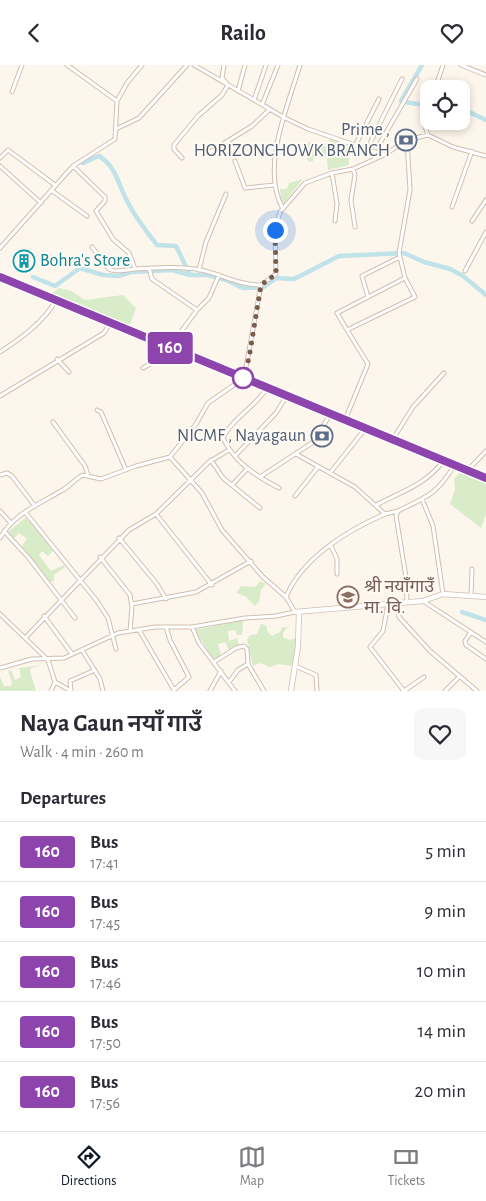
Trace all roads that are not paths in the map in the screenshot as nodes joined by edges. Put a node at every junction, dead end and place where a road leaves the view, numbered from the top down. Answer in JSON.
{"nodes":[{"id":1,"x":22,"y":65,"type":"edge"},
{"id":2,"x":67,"y":65,"type":"edge"},
{"id":3,"x":142,"y":65,"type":"edge"},
{"id":4,"x":187,"y":65,"type":"edge"},
{"id":5,"x":224,"y":65,"type":"edge"},
{"id":6,"x":245,"y":65,"type":"edge"},
{"id":7,"x":266,"y":65,"type":"edge"},
{"id":8,"x":278,"y":65,"type":"edge"},
{"id":9,"x":300,"y":65,"type":"edge"},
{"id":10,"x":443,"y":65,"type":"edge"},
{"id":11,"x":461,"y":65,"type":"edge"},
{"id":12,"x":197,"y":66,"type":"edge"},
{"id":13,"x":486,"y":75,"type":"edge"},
{"id":14,"x":402,"y":79,"type":"dead end"},
{"id":15,"x":417,"y":79,"type":"dead end"},
{"id":16,"x":438,"y":80,"type":"edge"},
{"id":17,"x":228,"y":85,"type":"junction"},
{"id":18,"x":238,"y":91,"type":"junction"},
{"id":19,"x":12,"y":92,"type":"dead end"},
{"id":20,"x":379,"y":99,"type":"dead end"},
{"id":21,"x":254,"y":100,"type":"junction"},
{"id":22,"x":117,"y":101,"type":"junction"},
{"id":23,"x":262,"y":105,"type":"junction"},
{"id":24,"x":270,"y":109,"type":"junction"},
{"id":25,"x":285,"y":118,"type":"junction"},
{"id":26,"x":116,"y":129,"type":"junction"},
{"id":27,"x":426,"y":130,"type":"edge"},
{"id":28,"x":428,"y":135,"type":"junction"},
{"id":29,"x":407,"y":140,"type":"junction"},
{"id":30,"x":355,"y":146,"type":"junction"},
{"id":31,"x":371,"y":149,"type":"junction"},
{"id":32,"x":472,"y":151,"type":"junction"},
{"id":33,"x":210,"y":152,"type":"dead end"},
{"id":34,"x":384,"y":155,"type":"junction"},
{"id":35,"x":486,"y":156,"type":"edge"},
{"id":36,"x":0,"y":158,"type":"edge"},
{"id":37,"x":182,"y":158,"type":"dead end"},
{"id":38,"x":235,"y":161,"type":"dead end"},
{"id":39,"x":73,"y":165,"type":"junction"},
{"id":40,"x":0,"y":166,"type":"edge"},
{"id":41,"x":353,"y":169,"type":"junction"},
{"id":42,"x":332,"y":173,"type":"junction"},
{"id":43,"x":55,"y":185,"type":"junction"},
{"id":44,"x":275,"y":185,"type":"junction"},
{"id":45,"x":51,"y":189,"type":"junction"},
{"id":46,"x":226,"y":194,"type":"dead end"},
{"id":47,"x":486,"y":200,"type":"edge"},
{"id":48,"x":41,"y":203,"type":"junction"},
{"id":49,"x":452,"y":207,"type":"dead end"},
{"id":50,"x":283,"y":209,"type":"junction"},
{"id":51,"x":87,"y":216,"type":"dead end"},
{"id":52,"x":335,"y":221,"type":"dead end"},
{"id":53,"x":472,"y":221,"type":"dead end"},
{"id":54,"x":354,"y":227,"type":"dead end"},
{"id":55,"x":486,"y":232,"type":"edge"},
{"id":56,"x":92,"y":247,"type":"dead end"},
{"id":57,"x":0,"y":249,"type":"edge"},
{"id":58,"x":399,"y":255,"type":"junction"},
{"id":59,"x":149,"y":268,"type":"junction"},
{"id":60,"x":135,"y":269,"type":"junction"},
{"id":61,"x":199,"y":270,"type":"junction"},
{"id":62,"x":465,"y":271,"type":"dead end"},
{"id":63,"x":219,"y":275,"type":"junction"},
{"id":64,"x":0,"y":277,"type":"edge"},
{"id":65,"x":405,"y":278,"type":"junction"},
{"id":66,"x":261,"y":285,"type":"junction"},
{"id":67,"x":368,"y":297,"type":"junction"},
{"id":68,"x":56,"y":300,"type":"junction"},
{"id":69,"x":197,"y":310,"type":"junction"},
{"id":70,"x":110,"y":323,"type":"junction"},
{"id":71,"x":347,"y":330,"type":"junction"},
{"id":72,"x":169,"y":348,"type":"junction"},
{"id":73,"x":0,"y":352,"type":"edge"},
{"id":74,"x":58,"y":359,"type":"junction"},
{"id":75,"x":143,"y":368,"type":"dead end"},
{"id":76,"x":69,"y":372,"type":"dead end"},
{"id":77,"x":444,"y":373,"type":"dead end"},
{"id":78,"x":244,"y":378,"type":"junction"},
{"id":79,"x":267,"y":388,"type":"junction"},
{"id":80,"x":0,"y":396,"type":"edge"},
{"id":81,"x":286,"y":397,"type":"junction"},
{"id":82,"x":97,"y":410,"type":"dead end"},
{"id":83,"x":330,"y":414,"type":"junction"},
{"id":84,"x":344,"y":420,"type":"junction"},
{"id":85,"x":53,"y":422,"type":"dead end"},
{"id":86,"x":365,"y":428,"type":"junction"},
{"id":87,"x":392,"y":439,"type":"junction"},
{"id":88,"x":229,"y":450,"type":"junction"},
{"id":89,"x":486,"y":451,"type":"edge"},
{"id":90,"x":296,"y":454,"type":"junction"},
{"id":91,"x":235,"y":456,"type":"junction"},
{"id":92,"x":170,"y":457,"type":"junction"},
{"id":93,"x":211,"y":460,"type":"junction"},
{"id":94,"x":444,"y":461,"type":"junction"},
{"id":95,"x":454,"y":465,"type":"junction"},
{"id":96,"x":318,"y":467,"type":"junction"},
{"id":97,"x":247,"y":469,"type":"junction"},
{"id":98,"x":126,"y":470,"type":"junction"},
{"id":99,"x":468,"y":471,"type":"junction"},
{"id":100,"x":330,"y":473,"type":"junction"},
{"id":101,"x":0,"y":475,"type":"edge"},
{"id":102,"x":88,"y":475,"type":"junction"},
{"id":103,"x":259,"y":477,"type":"junction"},
{"id":104,"x":486,"y":478,"type":"edge"},
{"id":105,"x":190,"y":479,"type":"junction"},
{"id":106,"x":232,"y":485,"type":"junction"},
{"id":107,"x":279,"y":488,"type":"dead end"},
{"id":108,"x":295,"y":496,"type":"dead end"},
{"id":109,"x":422,"y":499,"type":"junction"},
{"id":110,"x":34,"y":505,"type":"junction"},
{"id":111,"x":376,"y":505,"type":"junction"},
{"id":112,"x":260,"y":508,"type":"dead end"},
{"id":113,"x":0,"y":511,"type":"edge"},
{"id":114,"x":398,"y":511,"type":"junction"},
{"id":115,"x":25,"y":512,"type":"junction"},
{"id":116,"x":156,"y":514,"type":"junction"},
{"id":117,"x":384,"y":514,"type":"junction"},
{"id":118,"x":11,"y":523,"type":"junction"},
{"id":119,"x":4,"y":531,"type":"junction"},
{"id":120,"x":0,"y":538,"type":"edge"},
{"id":121,"x":119,"y":538,"type":"junction"},
{"id":122,"x":331,"y":546,"type":"junction"},
{"id":123,"x":100,"y":557,"type":"junction"},
{"id":124,"x":251,"y":561,"type":"junction"},
{"id":125,"x":472,"y":569,"type":"dead end"},
{"id":126,"x":337,"y":573,"type":"dead end"},
{"id":127,"x":79,"y":580,"type":"junction"},
{"id":128,"x":212,"y":585,"type":"junction"},
{"id":129,"x":443,"y":594,"type":"junction"},
{"id":130,"x":471,"y":596,"type":"junction"},
{"id":131,"x":286,"y":597,"type":"junction"},
{"id":132,"x":486,"y":597,"type":"edge"},
{"id":133,"x":166,"y":599,"type":"junction"},
{"id":134,"x":60,"y":600,"type":"junction"},
{"id":135,"x":423,"y":601,"type":"junction"},
{"id":136,"x":408,"y":602,"type":"junction"},
{"id":137,"x":397,"y":603,"type":"junction"},
{"id":138,"x":132,"y":604,"type":"junction"},
{"id":139,"x":388,"y":604,"type":"junction"},
{"id":140,"x":297,"y":612,"type":"junction"},
{"id":141,"x":0,"y":614,"type":"edge"},
{"id":142,"x":44,"y":616,"type":"junction"},
{"id":143,"x":75,"y":618,"type":"dead end"},
{"id":144,"x":166,"y":627,"type":"junction"},
{"id":145,"x":192,"y":627,"type":"junction"},
{"id":146,"x":139,"y":630,"type":"junction"},
{"id":147,"x":130,"y":631,"type":"junction"},
{"id":148,"x":471,"y":632,"type":"junction"},
{"id":149,"x":111,"y":634,"type":"junction"},
{"id":150,"x":26,"y":637,"type":"junction"},
{"id":151,"x":486,"y":642,"type":"edge"},
{"id":152,"x":116,"y":649,"type":"dead end"},
{"id":153,"x":82,"y":650,"type":"junction"},
{"id":154,"x":72,"y":654,"type":"junction"},
{"id":155,"x":486,"y":659,"type":"edge"},
{"id":156,"x":48,"y":660,"type":"junction"},
{"id":157,"x":214,"y":662,"type":"junction"},
{"id":158,"x":248,"y":665,"type":"junction"},
{"id":159,"x":294,"y":665,"type":"junction"},
{"id":160,"x":0,"y":668,"type":"edge"},
{"id":161,"x":95,"y":670,"type":"junction"},
{"id":162,"x":221,"y":671,"type":"junction"},
{"id":163,"x":424,"y":677,"type":"dead end"},
{"id":164,"x":459,"y":677,"type":"junction"},
{"id":165,"x":70,"y":681,"type":"junction"},
{"id":166,"x":55,"y":682,"type":"junction"},
{"id":167,"x":229,"y":682,"type":"junction"},
{"id":168,"x":60,"y":684,"type":"junction"},
{"id":169,"x":51,"y":691,"type":"edge"},
{"id":170,"x":71,"y":691,"type":"edge"},
{"id":171,"x":103,"y":691,"type":"edge"},
{"id":172,"x":174,"y":691,"type":"edge"},
{"id":173,"x":210,"y":691,"type":"edge"},
{"id":174,"x":235,"y":691,"type":"edge"},
{"id":175,"x":264,"y":691,"type":"edge"},
{"id":176,"x":291,"y":691,"type":"edge"},
{"id":177,"x":316,"y":691,"type":"edge"},
{"id":178,"x":404,"y":691,"type":"edge"},
{"id":179,"x":445,"y":691,"type":"edge"},
{"id":180,"x":477,"y":691,"type":"edge"}],
"edges":[{"from":1,"to":19,"type":"street"},
{"from":2,"to":22,"type":"street"},
{"from":3,"to":22,"type":"street"},
{"from":4,"to":26,"type":"street"},
{"from":5,"to":17,"type":"street"},
{"from":6,"to":18,"type":"street"},
{"from":7,"to":21,"type":"street"},
{"from":8,"to":23,"type":"street"},
{"from":9,"to":25,"type":"street"},
{"from":10,"to":16,"type":"street"},
{"from":11,"to":13,"type":"street"},
{"from":12,"to":17,"type":"street"},
{"from":14,"to":31,"type":"street"},
{"from":15,"to":34,"type":"street"},
{"from":17,"to":18,"type":"street"},
{"from":17,"to":37,"type":"street"},
{"from":18,"to":21,"type":"street"},
{"from":20,"to":30,"type":"street"},
{"from":21,"to":23,"type":"street"},
{"from":22,"to":26,"type":"street"},
{"from":23,"to":24,"type":"street"},
{"from":24,"to":25,"type":"street"},
{"from":24,"to":33,"type":"street"},
{"from":25,"to":30,"type":"street"},
{"from":25,"to":44,"type":"street"},
{"from":26,"to":39,"type":"street"},
{"from":27,"to":28,"type":"street"},
{"from":28,"to":29,"type":"street"},
{"from":28,"to":32,"type":"street"},
{"from":29,"to":34,"type":"street"},
{"from":29,"to":58,"type":"street"},
{"from":30,"to":31,"type":"street"},
{"from":31,"to":34,"type":"street"},
{"from":32,"to":35,"type":"street"},
{"from":32,"to":49,"type":"street"},
{"from":34,"to":41,"type":"street"},
{"from":36,"to":43,"type":"street"},
{"from":38,"to":44,"type":"street"},
{"from":39,"to":43,"type":"street"},
{"from":39,"to":60,"type":"street"},
{"from":40,"to":48,"type":"street"},
{"from":41,"to":42,"type":"street"},
{"from":41,"to":54,"type":"street"},
{"from":42,"to":50,"type":"street"},
{"from":42,"to":52,"type":"street"},
{"from":43,"to":45,"type":"street"},
{"from":44,"to":50,"type":"street"},
{"from":45,"to":48,"type":"street"},
{"from":45,"to":51,"type":"street"},
{"from":46,"to":61,"type":"street"},
{"from":47,"to":53,"type":"street"},
{"from":48,"to":57,"type":"street"},
{"from":50,"to":66,"type":"street"},
{"from":55,"to":62,"type":"street"},
{"from":56,"to":60,"type":"street"},
{"from":58,"to":65,"type":"street"},
{"from":58,"to":67,"type":"street"},
{"from":59,"to":60,"type":"street"},
{"from":59,"to":61,"type":"street"},
{"from":59,"to":69,"type":"street"},
{"from":61,"to":63,"type":"street"},
{"from":63,"to":66,"type":"street"},
{"from":63,"to":69,"type":"street"},
{"from":64,"to":68,"type":"highway"},
{"from":65,"to":67,"type":"street"},
{"from":65,"to":71,"type":"street"},
{"from":66,"to":78,"type":"street"},
{"from":67,"to":71,"type":"street"},
{"from":68,"to":70,"type":"highway"},
{"from":68,"to":73,"type":"street"},
{"from":69,"to":72,"type":"street"},
{"from":70,"to":72,"type":"highway"},
{"from":70,"to":74,"type":"street"},
{"from":71,"to":84,"type":"street"},
{"from":72,"to":75,"type":"street"},
{"from":72,"to":78,"type":"highway"},
{"from":74,"to":76,"type":"street"},
{"from":74,"to":80,"type":"street"},
{"from":77,"to":87,"type":"street"},
{"from":78,"to":79,"type":"highway"},
{"from":78,"to":92,"type":"street"},
{"from":79,"to":81,"type":"highway"},
{"from":79,"to":88,"type":"street"},
{"from":81,"to":83,"type":"highway"},
{"from":81,"to":91,"type":"street"},
{"from":82,"to":98,"type":"street"},
{"from":83,"to":84,"type":"highway"},
{"from":83,"to":90,"type":"street"},
{"from":84,"to":86,"type":"highway"},
{"from":85,"to":102,"type":"street"},
{"from":86,"to":87,"type":"highway"},
{"from":86,"to":100,"type":"street"},
{"from":87,"to":94,"type":"highway"},
{"from":88,"to":91,"type":"street"},
{"from":88,"to":93,"type":"street"},
{"from":89,"to":99,"type":"street"},
{"from":90,"to":96,"type":"street"},
{"from":90,"to":103,"type":"street"},
{"from":91,"to":97,"type":"street"},
{"from":92,"to":98,"type":"street"},
{"from":92,"to":105,"type":"street"},
{"from":93,"to":105,"type":"street"},
{"from":93,"to":106,"type":"street"},
{"from":94,"to":95,"type":"highway"},
{"from":94,"to":111,"type":"street"},
{"from":95,"to":99,"type":"highway"},
{"from":95,"to":109,"type":"street"},
{"from":96,"to":100,"type":"street"},
{"from":96,"to":108,"type":"street"},
{"from":97,"to":103,"type":"street"},
{"from":97,"to":106,"type":"street"},
{"from":98,"to":102,"type":"street"},
{"from":99,"to":104,"type":"highway"},
{"from":100,"to":111,"type":"street"},
{"from":101,"to":110,"type":"street"},
{"from":102,"to":110,"type":"street"},
{"from":103,"to":107,"type":"street"},
{"from":105,"to":116,"type":"street"},
{"from":105,"to":124,"type":"street"},
{"from":106,"to":112,"type":"street"},
{"from":109,"to":114,"type":"street"},
{"from":109,"to":129,"type":"street"},
{"from":110,"to":115,"type":"street"},
{"from":111,"to":117,"type":"street"},
{"from":113,"to":118,"type":"street"},
{"from":114,"to":117,"type":"street"},
{"from":114,"to":136,"type":"street"},
{"from":115,"to":118,"type":"street"},
{"from":115,"to":127,"type":"street"},
{"from":116,"to":121,"type":"street"},
{"from":116,"to":128,"type":"street"},
{"from":117,"to":122,"type":"street"},
{"from":118,"to":119,"type":"street"},
{"from":119,"to":120,"type":"street"},
{"from":119,"to":134,"type":"street"},
{"from":121,"to":123,"type":"street"},
{"from":121,"to":133,"type":"street"},
{"from":122,"to":126,"type":"street"},
{"from":122,"to":131,"type":"street"},
{"from":123,"to":127,"type":"street"},
{"from":123,"to":138,"type":"street"},
{"from":124,"to":128,"type":"street"},
{"from":124,"to":131,"type":"street"},
{"from":125,"to":130,"type":"street"},
{"from":127,"to":134,"type":"street"},
{"from":127,"to":149,"type":"street"},
{"from":128,"to":133,"type":"street"},
{"from":129,"to":130,"type":"street"},
{"from":129,"to":135,"type":"street"},
{"from":130,"to":132,"type":"street"},
{"from":131,"to":140,"type":"street"},
{"from":133,"to":138,"type":"street"},
{"from":134,"to":142,"type":"street"},
{"from":134,"to":143,"type":"street"},
{"from":135,"to":136,"type":"street"},
{"from":135,"to":148,"type":"street"},
{"from":136,"to":137,"type":"street"},
{"from":137,"to":139,"type":"street"},
{"from":137,"to":164,"type":"street"},
{"from":138,"to":147,"type":"street"},
{"from":139,"to":140,"type":"street"},
{"from":139,"to":178,"type":"street"},
{"from":140,"to":145,"type":"street"},
{"from":140,"to":159,"type":"street"},
{"from":141,"to":150,"type":"street"},
{"from":142,"to":150,"type":"street"},
{"from":142,"to":154,"type":"street"},
{"from":144,"to":145,"type":"street"},
{"from":144,"to":146,"type":"street"},
{"from":144,"to":172,"type":"street"},
{"from":145,"to":157,"type":"street"},
{"from":146,"to":147,"type":"street"},
{"from":146,"to":172,"type":"street"},
{"from":147,"to":149,"type":"street"},
{"from":148,"to":151,"type":"street"},
{"from":148,"to":155,"type":"street"},
{"from":149,"to":152,"type":"street"},
{"from":149,"to":153,"type":"street"},
{"from":150,"to":156,"type":"street"},
{"from":153,"to":154,"type":"street"},
{"from":153,"to":161,"type":"street"},
{"from":154,"to":156,"type":"street"},
{"from":156,"to":160,"type":"street"},
{"from":156,"to":166,"type":"street"},
{"from":157,"to":158,"type":"street"},
{"from":157,"to":162,"type":"street"},
{"from":158,"to":167,"type":"street"},
{"from":158,"to":175,"type":"street"},
{"from":159,"to":176,"type":"street"},
{"from":159,"to":177,"type":"street"},
{"from":161,"to":165,"type":"street"},
{"from":161,"to":171,"type":"street"},
{"from":162,"to":167,"type":"street"},
{"from":162,"to":173,"type":"street"},
{"from":163,"to":178,"type":"street"},
{"from":164,"to":179,"type":"street"},
{"from":164,"to":180,"type":"street"},
{"from":165,"to":168,"type":"street"},
{"from":165,"to":170,"type":"street"},
{"from":166,"to":168,"type":"street"},
{"from":166,"to":169,"type":"street"},
{"from":167,"to":174,"type":"street"},
{"from":168,"to":170,"type":"street"}]}
